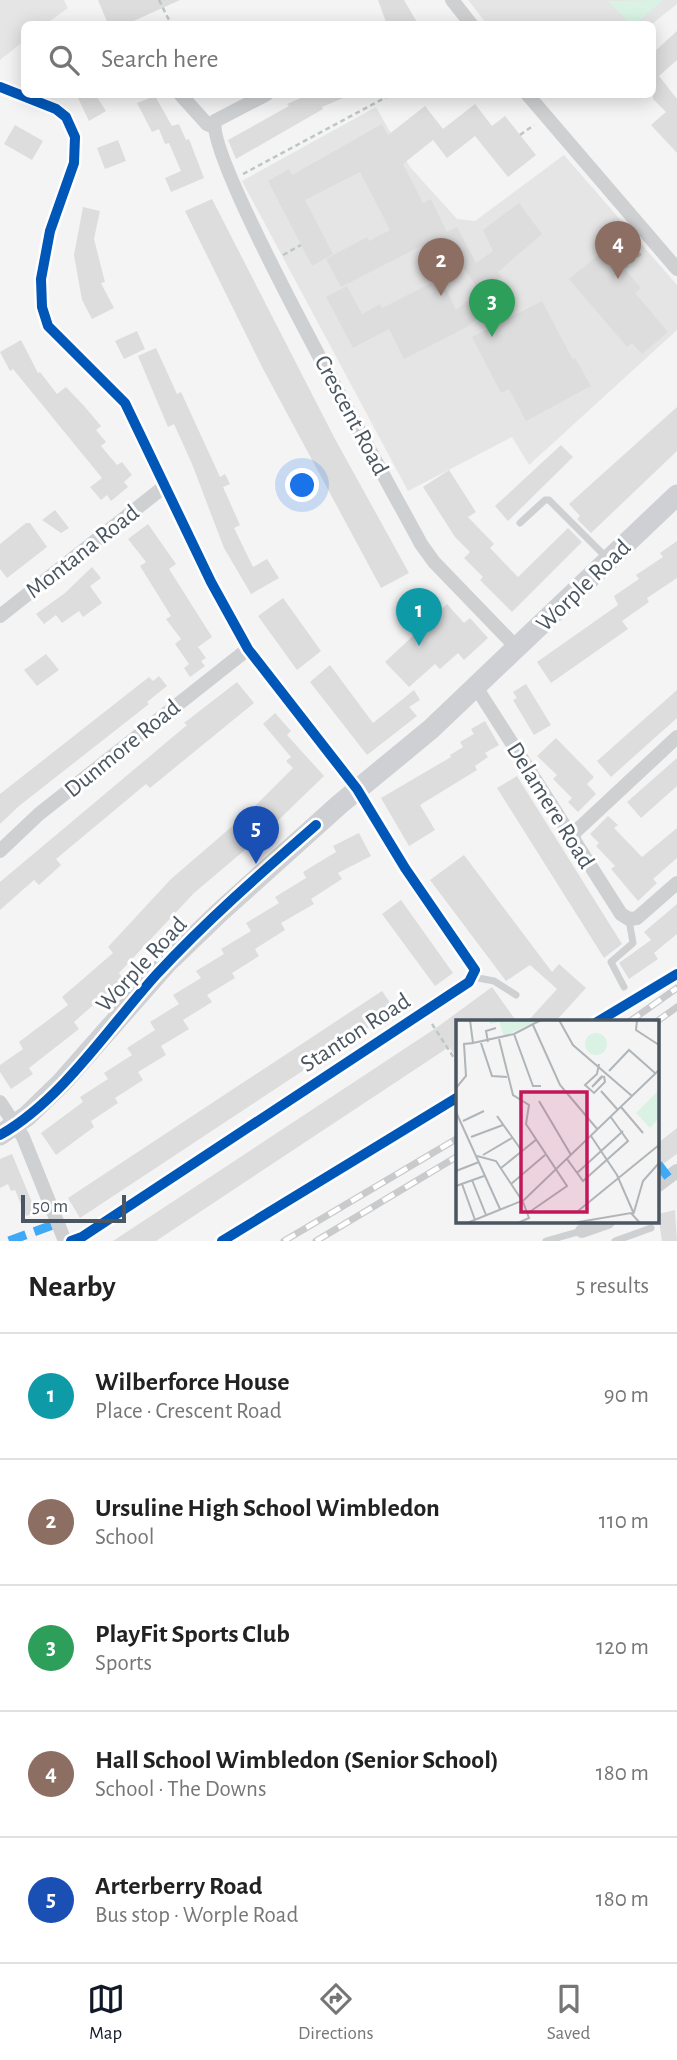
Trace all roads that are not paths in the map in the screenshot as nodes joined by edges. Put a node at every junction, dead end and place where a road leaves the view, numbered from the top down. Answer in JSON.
{"nodes":[{"id":1,"x":452,"y":0,"type":"edge"},
{"id":2,"x":469,"y":21,"type":"edge"},
{"id":3,"x":0,"y":87,"type":"edge"},
{"id":4,"x":21,"y":95,"type":"edge"},
{"id":5,"x":28,"y":98,"type":"edge"},
{"id":6,"x":184,"y":98,"type":"edge"},
{"id":7,"x":259,"y":98,"type":"edge"},
{"id":8,"x":530,"y":98,"type":"edge"},
{"id":9,"x":214,"y":127,"type":"junction"},
{"id":10,"x":677,"y":269,"type":"edge"},
{"id":11,"x":165,"y":486,"type":"junction"},
{"id":12,"x":677,"y":495,"type":"edge"},
{"id":13,"x":520,"y":523,"type":"dead end"},
{"id":14,"x":609,"y":560,"type":"junction"},
{"id":15,"x":2,"y":610,"type":"edge"},
{"id":16,"x":517,"y":648,"type":"junction"},
{"id":17,"x":247,"y":649,"type":"junction"},
{"id":18,"x":476,"y":687,"type":"junction"},
{"id":19,"x":677,"y":737,"type":"edge"},
{"id":20,"x":357,"y":789,"type":"junction"},
{"id":21,"x":574,"y":833,"type":"junction"},
{"id":22,"x":0,"y":851,"type":"edge"},
{"id":23,"x":677,"y":883,"type":"edge"},
{"id":24,"x":629,"y":919,"type":"junction"},
{"id":25,"x":473,"y":977,"type":"junction"},
{"id":26,"x":624,"y":987,"type":"dead end"},
{"id":27,"x":516,"y":995,"type":"dead end"},
{"id":28,"x":0,"y":1102,"type":"edge"},
{"id":29,"x":8,"y":1130,"type":"edge"},
{"id":30,"x":677,"y":1171,"type":"edge"},
{"id":31,"x":660,"y":1184,"type":"edge"},
{"id":32,"x":602,"y":1224,"type":"edge"},
{"id":33,"x":651,"y":1228,"type":"dead end"},
{"id":34,"x":582,"y":1231,"type":"joint"},
{"id":35,"x":65,"y":1241,"type":"edge"},
{"id":36,"x":71,"y":1241,"type":"edge"},
{"id":37,"x":546,"y":1241,"type":"edge"},
{"id":38,"x":615,"y":1241,"type":"edge"}],
"edges":[{"from":1,"to":2,"type":"street"},
{"from":3,"to":4,"type":"street"},
{"from":5,"to":11,"type":"street"},
{"from":6,"to":9,"type":"street"},
{"from":7,"to":9,"type":"street"},
{"from":8,"to":10,"type":"street"},
{"from":9,"to":16,"type":"street","name":"Crescent Road"},
{"from":11,"to":15,"type":"street","name":"Montana Road"},
{"from":11,"to":17,"type":"street"},
{"from":12,"to":14,"type":"main road","name":"Worple Road"},
{"from":13,"to":14,"type":"lane"},
{"from":14,"to":16,"type":"main road","name":"Worple Road"},
{"from":16,"to":18,"type":"main road","name":"Worple Road"},
{"from":17,"to":20,"type":"street"},
{"from":17,"to":22,"type":"street","name":"Dunmore Road"},
{"from":18,"to":20,"type":"main road","name":"Worple Road"},
{"from":18,"to":21,"type":"street","name":"Delamere Road"},
{"from":19,"to":21,"type":"street"},
{"from":20,"to":25,"type":"street"},
{"from":20,"to":29,"type":"main road","name":"Worple Road"},
{"from":21,"to":24,"type":"street","name":"Delamere Road"},
{"from":23,"to":24,"type":"street"},
{"from":24,"to":26,"type":"lane"},
{"from":25,"to":27,"type":"lane"},
{"from":25,"to":36,"type":"street","name":"Stanton Road"},
{"from":28,"to":29,"type":"street"},
{"from":29,"to":35,"type":"street"},
{"from":30,"to":31,"type":"street"},
{"from":32,"to":34,"type":"street"},
{"from":33,"to":38,"type":"lane"},
{"from":34,"to":37,"type":"lane"}]}
